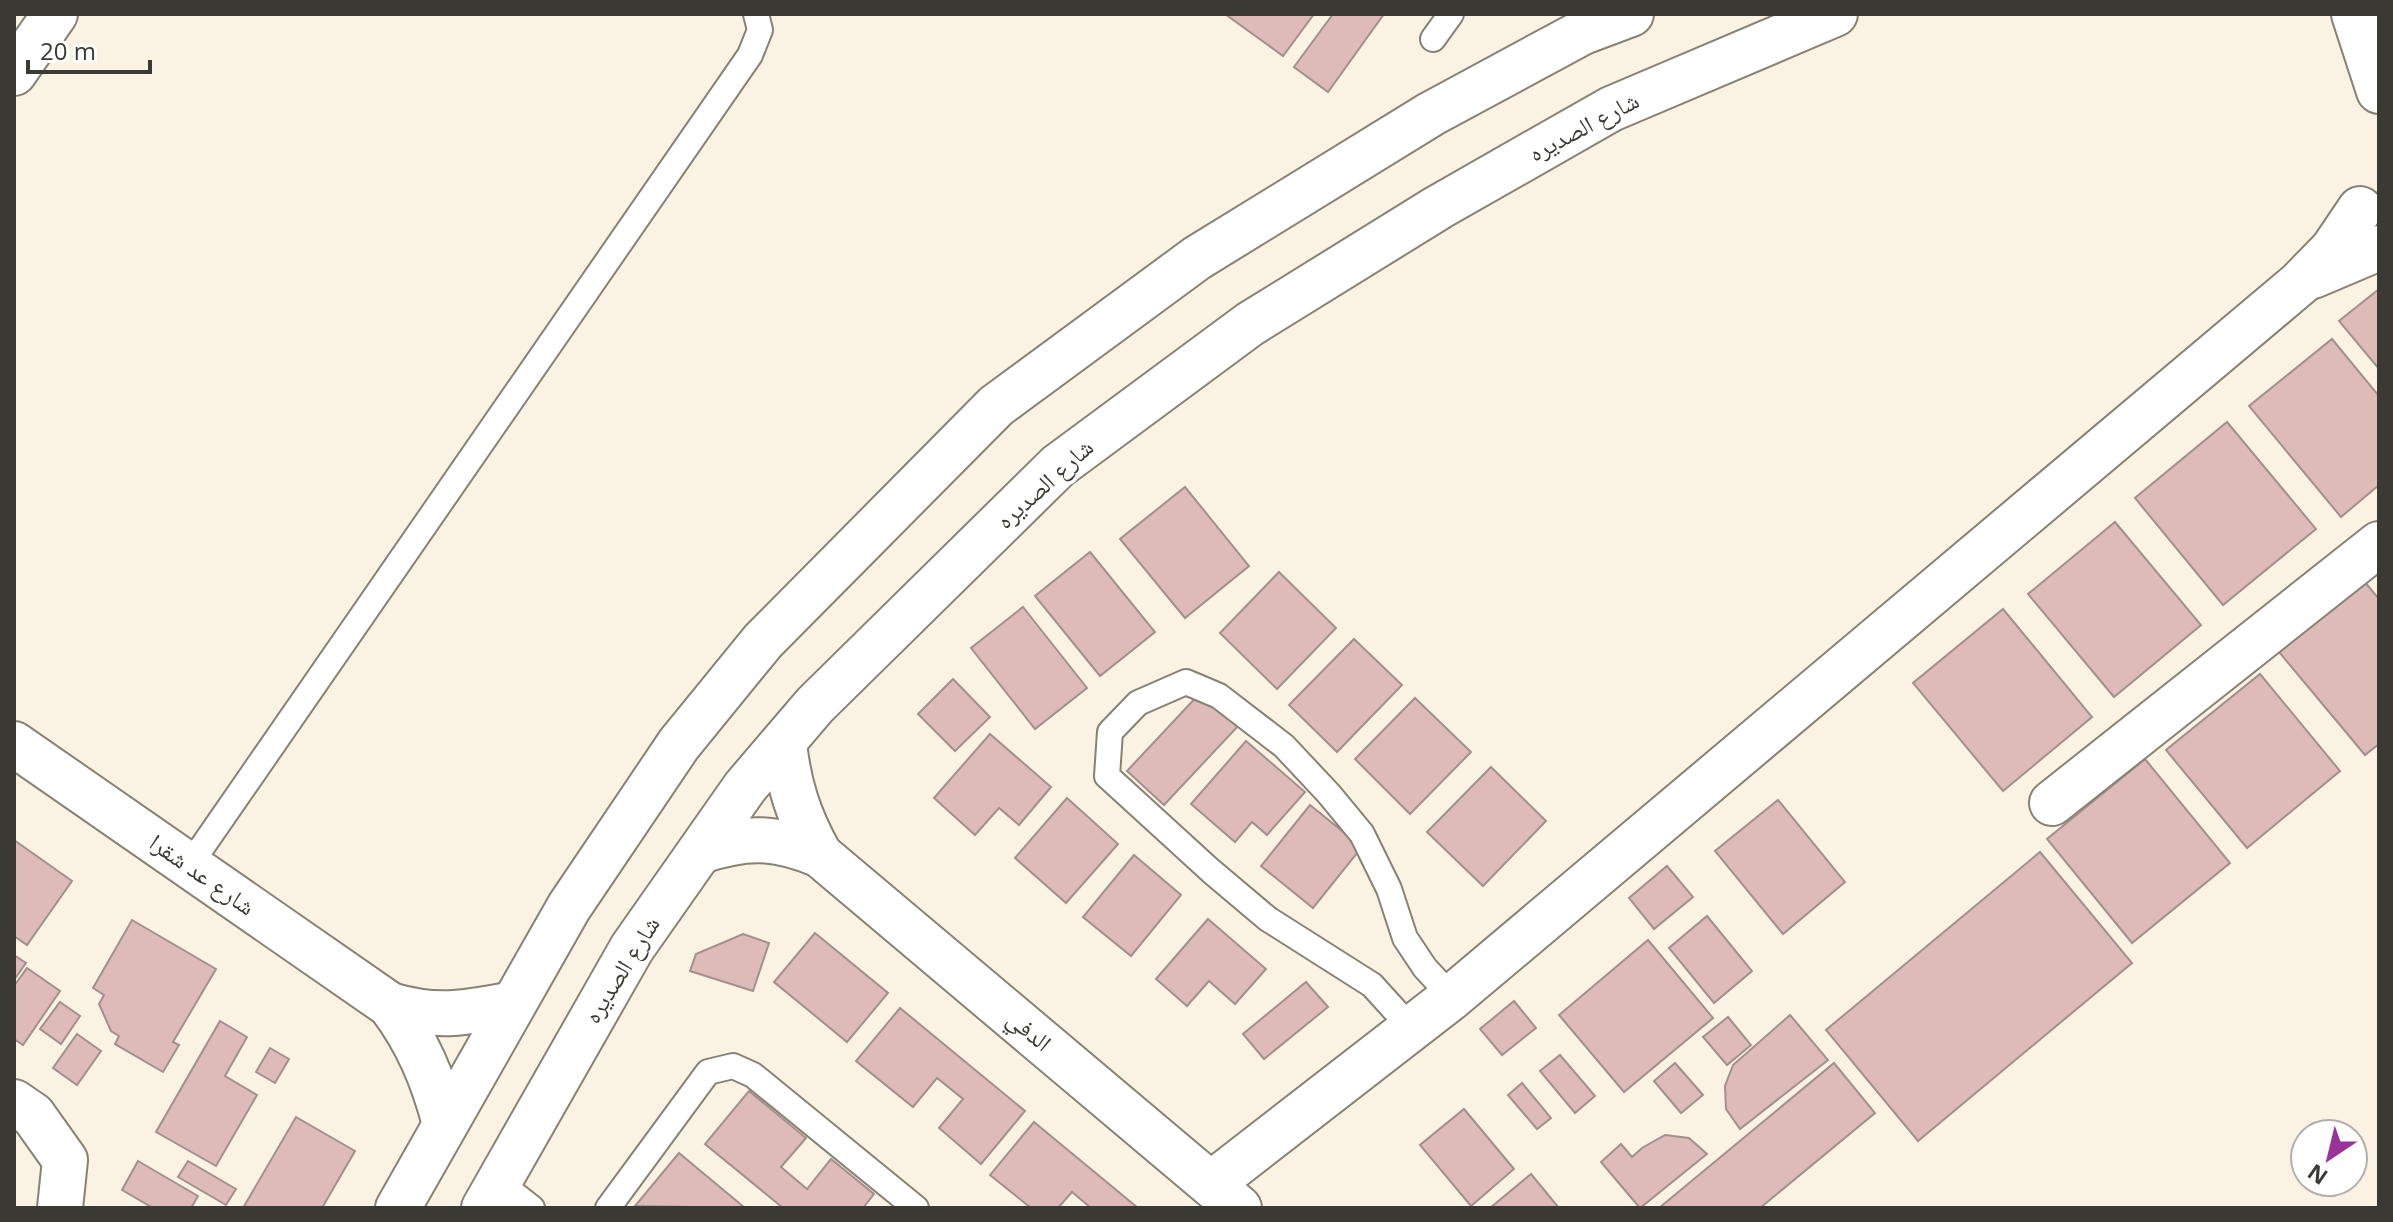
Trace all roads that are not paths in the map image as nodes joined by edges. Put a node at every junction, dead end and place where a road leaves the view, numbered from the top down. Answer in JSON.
{"nodes":[{"id":1,"x":55,"y":14,"type":"edge"},
{"id":2,"x":756,"y":14,"type":"edge"},
{"id":3,"x":1451,"y":14,"type":"edge"},
{"id":4,"x":1631,"y":14,"type":"edge"},
{"id":5,"x":1835,"y":14,"type":"edge"},
{"id":6,"x":2354,"y":14,"type":"edge"},
{"id":7,"x":1433,"y":39,"type":"dead end"},
{"id":8,"x":14,"y":73,"type":"edge"},
{"id":9,"x":2379,"y":91,"type":"edge"},
{"id":10,"x":2374,"y":220,"type":"edge"},
{"id":11,"x":2379,"y":544,"type":"edge"},
{"id":12,"x":784,"y":742,"type":"junction"},
{"id":13,"x":14,"y":744,"type":"edge"},
{"id":14,"x":2052,"y":803,"type":"dead end"},
{"id":15,"x":701,"y":851,"type":"junction"},
{"id":16,"x":820,"y":855,"type":"junction"},
{"id":17,"x":189,"y":866,"type":"junction"},
{"id":18,"x":1452,"y":997,"type":"junction"},
{"id":19,"x":513,"y":1004,"type":"junction"},
{"id":20,"x":390,"y":1005,"type":"junction"},
{"id":21,"x":1411,"y":1028,"type":"junction"},
{"id":22,"x":14,"y":1102,"type":"edge"},
{"id":23,"x":445,"y":1124,"type":"junction"},
{"id":24,"x":1225,"y":1196,"type":"edge"},
{"id":25,"x":505,"y":1199,"type":"edge"},
{"id":26,"x":60,"y":1208,"type":"edge"},
{"id":27,"x":398,"y":1208,"type":"edge"},
{"id":28,"x":608,"y":1208,"type":"edge"},
{"id":29,"x":916,"y":1208,"type":"edge"}],
"edges":[{"from":1,"to":8,"type":"street"},
{"from":2,"to":17,"type":"lane"},
{"from":3,"to":7,"type":"lane"},
{"from":4,"to":19,"type":"street"},
{"from":5,"to":12,"type":"street","name":"شارع الصديره"},
{"from":6,"to":9,"type":"street"},
{"from":10,"to":18,"type":"street"},
{"from":11,"to":14,"type":"street"},
{"from":12,"to":15,"type":"street","name":"شارع الصديره"},
{"from":12,"to":16,"type":"street","name":"الدفي"},
{"from":13,"to":17,"type":"street","name":"شارع عد شقرا"},
{"from":15,"to":16,"type":"street","name":"الدفي"},
{"from":15,"to":25,"type":"street","name":"شارع الصديره"},
{"from":16,"to":24,"type":"street","name":"الدفي"},
{"from":17,"to":20,"type":"street","name":"شارع عد شقرا"},
{"from":18,"to":21,"type":"street"},
{"from":18,"to":21,"type":"lane"},
{"from":19,"to":20,"type":"street","name":"شارع عد شقرا"},
{"from":19,"to":23,"type":"street"},
{"from":20,"to":23,"type":"street","name":"شارع عد شقرا"},
{"from":21,"to":24,"type":"street"},
{"from":22,"to":26,"type":"street"},
{"from":23,"to":27,"type":"street"},
{"from":28,"to":29,"type":"lane"}]}
